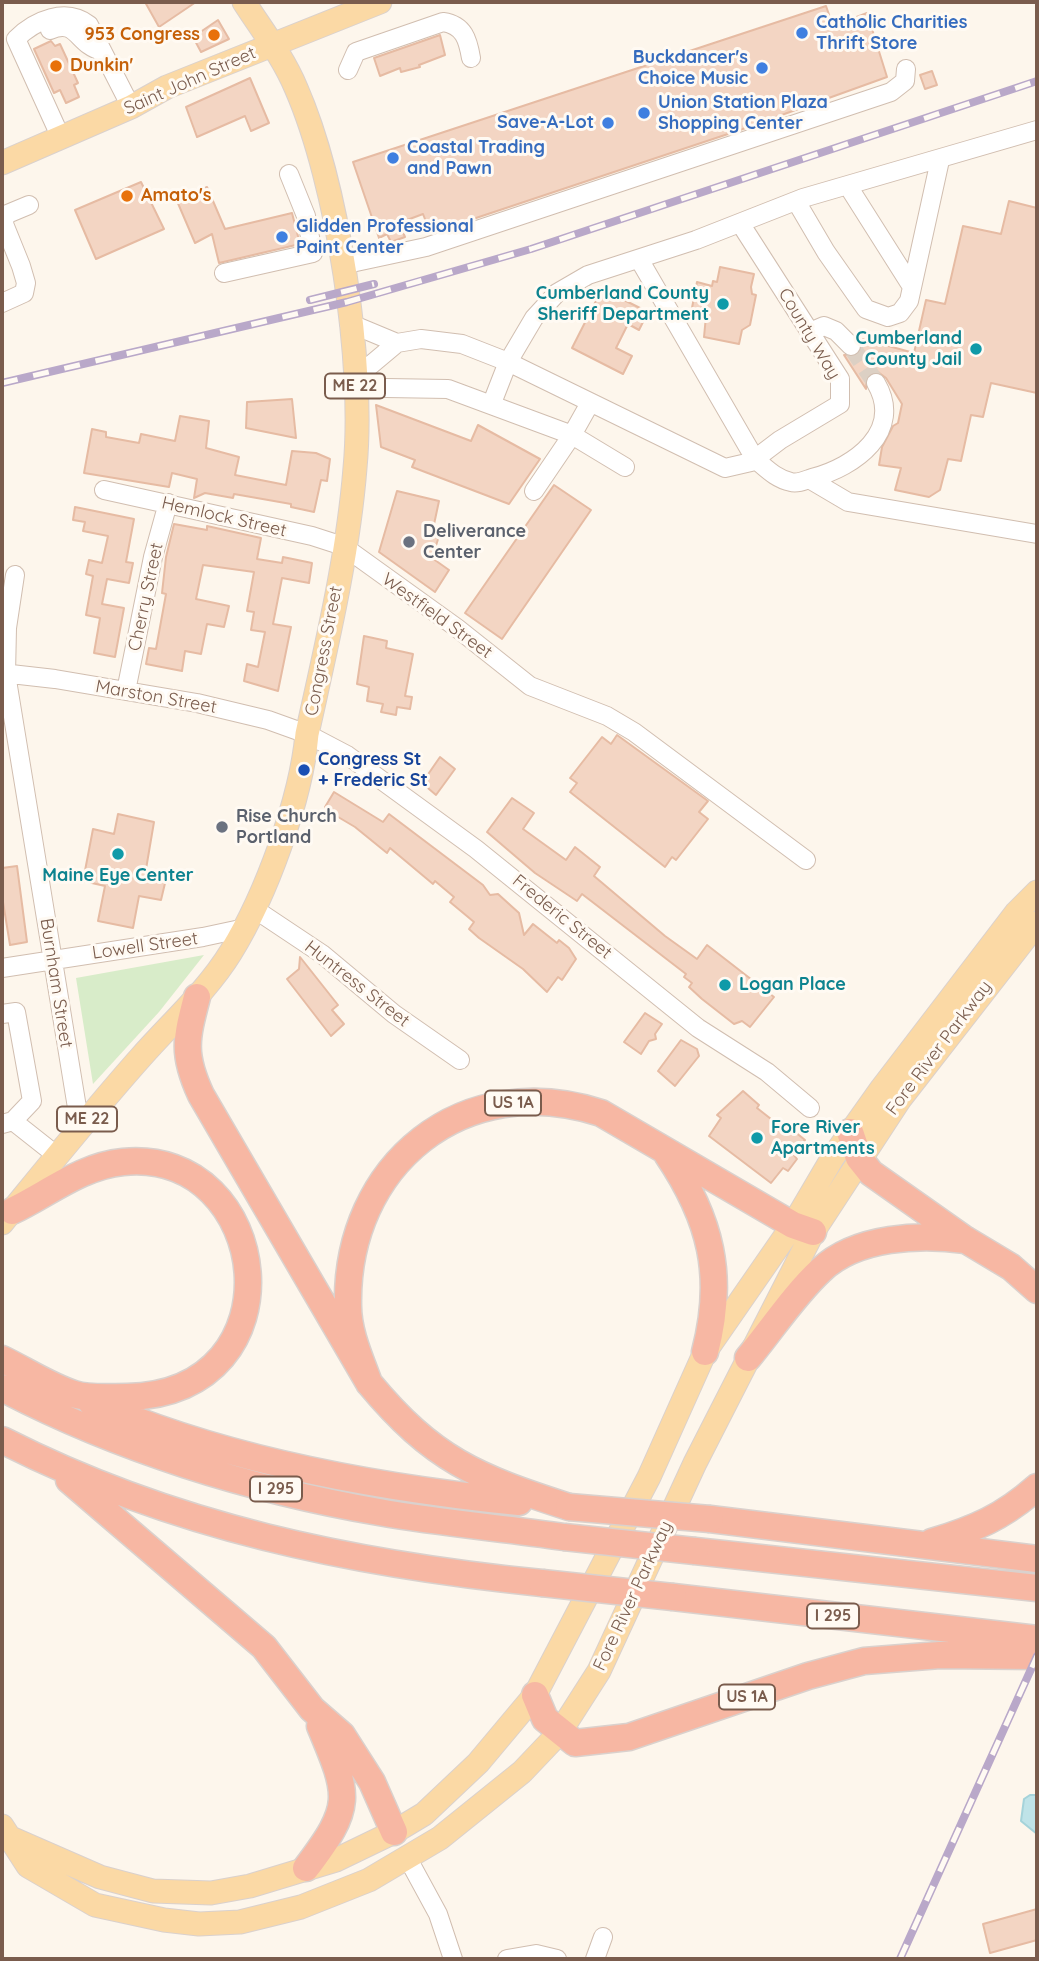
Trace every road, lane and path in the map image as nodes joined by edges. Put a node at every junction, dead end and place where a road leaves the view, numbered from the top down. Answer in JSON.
{"nodes":[{"id":1,"x":244,"y":2,"type":"edge"},
{"id":2,"x":380,"y":2,"type":"edge"},
{"id":3,"x":273,"y":46,"type":"junction"},
{"id":4,"x":471,"y":58,"type":"dead end"},
{"id":5,"x":906,"y":69,"type":"dead end"},
{"id":6,"x":348,"y":70,"type":"dead end"},
{"id":7,"x":131,"y":107,"type":"junction"},
{"id":8,"x":1037,"y":130,"type":"edge"},
{"id":9,"x":61,"y":138,"type":"junction"},
{"id":10,"x":940,"y":160,"type":"junction"},
{"id":11,"x":2,"y":163,"type":"edge"},
{"id":12,"x":289,"y":174,"type":"dead end"},
{"id":13,"x":848,"y":186,"type":"junction"},
{"id":14,"x":796,"y":201,"type":"junction"},
{"id":15,"x":29,"y":205,"type":"dead end"},
{"id":16,"x":740,"y":223,"type":"junction"},
{"id":17,"x":639,"y":259,"type":"junction"},
{"id":18,"x":342,"y":265,"type":"junction"},
{"id":19,"x":21,"y":266,"type":"junction"},
{"id":20,"x":224,"y":273,"type":"dead end"},
{"id":21,"x":912,"y":287,"type":"junction"},
{"id":22,"x":2,"y":291,"type":"edge"},
{"id":23,"x":2,"y":303,"type":"edge"},
{"id":24,"x":349,"y":323,"type":"junction"},
{"id":25,"x":810,"y":332,"type":"junction"},
{"id":26,"x":397,"y":343,"type":"junction"},
{"id":27,"x":852,"y":346,"type":"tunnel mouth"},
{"id":28,"x":508,"y":362,"type":"junction"},
{"id":29,"x":354,"y":379,"type":"junction"},
{"id":30,"x":876,"y":383,"type":"tunnel mouth"},
{"id":31,"x":386,"y":388,"type":"dead end"},
{"id":32,"x":590,"y":402,"type":"junction"},
{"id":33,"x":492,"y":403,"type":"junction"},
{"id":34,"x":572,"y":435,"type":"junction"},
{"id":35,"x":755,"y":459,"type":"junction"},
{"id":36,"x":625,"y":467,"type":"dead end"},
{"id":37,"x":809,"y":479,"type":"junction"},
{"id":38,"x":104,"y":490,"type":"dead end"},
{"id":39,"x":534,"y":491,"type":"dead end"},
{"id":40,"x":168,"y":503,"type":"junction"},
{"id":41,"x":1037,"y":534,"type":"edge"},
{"id":42,"x":343,"y":546,"type":"junction"},
{"id":43,"x":15,"y":575,"type":"dead end"},
{"id":44,"x":4,"y":628,"type":"edge"},
{"id":45,"x":4,"y":673,"type":"edge"},
{"id":46,"x":126,"y":691,"type":"junction"},
{"id":47,"x":307,"y":734,"type":"junction"},
{"id":48,"x":806,"y":860,"type":"dead end"},
{"id":49,"x":1037,"y":892,"type":"edge"},
{"id":50,"x":249,"y":918,"type":"junction"},
{"id":51,"x":1037,"y":923,"type":"edge"},
{"id":52,"x":52,"y":959,"type":"junction"},
{"id":53,"x":2,"y":968,"type":"edge"},
{"id":54,"x":197,"y":997,"type":"junction"},
{"id":55,"x":2,"y":1014,"type":"edge"},
{"id":56,"x":460,"y":1060,"type":"dead end"},
{"id":57,"x":810,"y":1108,"type":"dead end"},
{"id":58,"x":8,"y":1123,"type":"edge"},
{"id":59,"x":80,"y":1126,"type":"junction"},
{"id":60,"x":850,"y":1132,"type":"junction"},
{"id":61,"x":664,"y":1150,"type":"junction"},
{"id":62,"x":56,"y":1155,"type":"junction"},
{"id":63,"x":859,"y":1158,"type":"junction"},
{"id":64,"x":7,"y":1217,"type":"edge"},
{"id":65,"x":803,"y":1228,"type":"junction"},
{"id":66,"x":966,"y":1240,"type":"junction"},
{"id":67,"x":1037,"y":1290,"type":"edge"},
{"id":68,"x":705,"y":1352,"type":"junction"},
{"id":69,"x":748,"y":1358,"type":"junction"},
{"id":70,"x":2,"y":1359,"type":"edge"},
{"id":71,"x":369,"y":1383,"type":"junction"},
{"id":72,"x":2,"y":1388,"type":"edge"},
{"id":73,"x":75,"y":1395,"type":"junction"},
{"id":74,"x":2,"y":1440,"type":"edge"},
{"id":75,"x":54,"y":1467,"type":"junction"},
{"id":76,"x":1037,"y":1487,"type":"edge"},
{"id":77,"x":569,"y":1507,"type":"junction"},
{"id":78,"x":923,"y":1545,"type":"junction"},
{"id":79,"x":1029,"y":1558,"type":"edge"},
{"id":80,"x":1037,"y":1588,"type":"edge"},
{"id":81,"x":1037,"y":1639,"type":"edge"},
{"id":82,"x":989,"y":1644,"type":"junction"},
{"id":83,"x":1037,"y":1656,"type":"edge"},
{"id":84,"x":535,"y":1695,"type":"junction"},
{"id":85,"x":312,"y":1709,"type":"junction"},
{"id":86,"x":560,"y":1731,"type":"junction"},
{"id":87,"x":394,"y":1832,"type":"junction"},
{"id":88,"x":7,"y":1833,"type":"edge"},
{"id":89,"x":407,"y":1857,"type":"junction"},
{"id":90,"x":306,"y":1868,"type":"junction"},
{"id":91,"x":603,"y":1937,"type":"dead end"},
{"id":92,"x":453,"y":1959,"type":"edge"},
{"id":93,"x":508,"y":1959,"type":"edge"},
{"id":94,"x":556,"y":1959,"type":"edge"},
{"id":95,"x":595,"y":1959,"type":"edge"}],
"edges":[{"from":1,"to":3,"type":"main road","name":"Congress Street"},
{"from":2,"to":3,"type":"main road","name":"Saint John Street"},
{"from":3,"to":7,"type":"main road","name":"Saint John Street"},
{"from":3,"to":18,"type":"main road","name":"Congress Street","number":"ME 22"},
{"from":4,"to":6,"type":"street"},
{"from":5,"to":18,"type":"street"},
{"from":7,"to":9,"type":"main road","name":"Saint John Street"},
{"from":7,"to":9,"type":"street"},
{"from":8,"to":10,"type":"street"},
{"from":9,"to":11,"type":"main road","name":"Saint John Street"},
{"from":10,"to":13,"type":"street"},
{"from":10,"to":21,"type":"street"},
{"from":12,"to":20,"type":"street"},
{"from":13,"to":14,"type":"street"},
{"from":13,"to":21,"type":"street"},
{"from":14,"to":16,"type":"street"},
{"from":14,"to":21,"type":"street"},
{"from":15,"to":19,"type":"street"},
{"from":16,"to":17,"type":"street"},
{"from":16,"to":25,"type":"street","name":"County Way"},
{"from":17,"to":28,"type":"street"},
{"from":17,"to":35,"type":"street"},
{"from":18,"to":24,"type":"main road","name":"Congress Street","number":"ME 22"},
{"from":19,"to":22,"type":"street"},
{"from":19,"to":23,"type":"street"},
{"from":24,"to":26,"type":"street","name":"County Way"},
{"from":24,"to":29,"type":"main road","name":"Congress Street","number":"ME 22"},
{"from":25,"to":27,"type":"street"},
{"from":25,"to":35,"type":"street","name":"County Way"},
{"from":26,"to":28,"type":"street","name":"County Way"},
{"from":26,"to":29,"type":"street"},
{"from":28,"to":32,"type":"street","name":"County Way"},
{"from":28,"to":33,"type":"street"},
{"from":29,"to":42,"type":"main road","name":"Congress Street","number":"ME 22"},
{"from":30,"to":37,"type":"street"},
{"from":31,"to":33,"type":"street"},
{"from":32,"to":34,"type":"street"},
{"from":32,"to":35,"type":"street","name":"County Way"},
{"from":33,"to":34,"type":"street"},
{"from":34,"to":36,"type":"street"},
{"from":34,"to":39,"type":"street"},
{"from":35,"to":37,"type":"street"},
{"from":37,"to":41,"type":"street"},
{"from":38,"to":40,"type":"street","name":"Hemlock Street"},
{"from":40,"to":42,"type":"street","name":"Hemlock Street"},
{"from":40,"to":46,"type":"street","name":"Cherry Street"},
{"from":42,"to":47,"type":"main road","name":"Congress Street","number":"ME 22"},
{"from":42,"to":48,"type":"street","name":"Westfield Street"},
{"from":43,"to":44,"type":"street","name":"Burnham Street"},
{"from":44,"to":45,"type":"street","name":"Burnham Street"},
{"from":45,"to":46,"type":"street","name":"Marston Street"},
{"from":45,"to":52,"type":"street","name":"Burnham Street"},
{"from":46,"to":47,"type":"street","name":"Marston Street"},
{"from":47,"to":50,"type":"main road","name":"Congress Street","number":"ME 22"},
{"from":47,"to":57,"type":"street","name":"Frederic Street"},
{"from":49,"to":60,"type":"main road","name":"Fore River Parkway"},
{"from":50,"to":52,"type":"street","name":"Lowell Street"},
{"from":50,"to":54,"type":"main road","name":"Congress Street","number":"ME 22"},
{"from":50,"to":56,"type":"street","name":"Huntress Street"},
{"from":51,"to":63,"type":"main road","name":"Fore River Parkway"},
{"from":52,"to":53,"type":"street","name":"Lowell Street"},
{"from":52,"to":59,"type":"street","name":"Burnham Street"},
{"from":54,"to":59,"type":"main road","name":"Congress Street","number":"ME 22"},
{"from":54,"to":71,"type":"highway"},
{"from":55,"to":58,"type":"street"},
{"from":58,"to":62,"type":"street"},
{"from":59,"to":62,"type":"main road","name":"Congress Street","number":"ME 22"},
{"from":60,"to":63,"type":"highway"},
{"from":60,"to":65,"type":"main road","name":"Fore River Parkway"},
{"from":61,"to":65,"type":"highway","number":"US 1A"},
{"from":61,"to":68,"type":"highway"},
{"from":61,"to":71,"type":"highway","number":"US 1A"},
{"from":62,"to":64,"type":"main road","name":"Congress Street","number":"ME 22"},
{"from":63,"to":65,"type":"main road","name":"Fore River Parkway"},
{"from":63,"to":66,"type":"highway"},
{"from":64,"to":73,"type":"highway"},
{"from":65,"to":68,"type":"main road","name":"Fore River Parkway"},
{"from":65,"to":69,"type":"main road","name":"Fore River Parkway"},
{"from":66,"to":67,"type":"highway"},
{"from":66,"to":69,"type":"highway"},
{"from":68,"to":84,"type":"main road","name":"Fore River Parkway"},
{"from":69,"to":86,"type":"main road","name":"Fore River Parkway"},
{"from":70,"to":73,"type":"highway"},
{"from":71,"to":77,"type":"highway","number":"US 1A"},
{"from":72,"to":80,"type":"highway","number":"I 295","bridge":true},
{"from":73,"to":77,"type":"highway"},
{"from":74,"to":75,"type":"highway","number":"I 295"},
{"from":75,"to":82,"type":"highway","number":"I 295","bridge":true},
{"from":75,"to":85,"type":"highway"},
{"from":76,"to":78,"type":"highway"},
{"from":77,"to":78,"type":"highway","number":"US 1A","bridge":true},
{"from":78,"to":79,"type":"highway","number":"US 1A"},
{"from":81,"to":82,"type":"highway","number":"I 295"},
{"from":82,"to":83,"type":"highway","number":"US 1A"},
{"from":82,"to":86,"type":"highway","number":"US 1A"},
{"from":84,"to":86,"type":"highway"},
{"from":84,"to":87,"type":"main road","name":"Fore River Parkway"},
{"from":85,"to":87,"type":"highway"},
{"from":85,"to":90,"type":"highway"},
{"from":86,"to":89,"type":"main road","name":"Fore River Parkway"},
{"from":87,"to":89,"type":"main road"},
{"from":87,"to":90,"type":"main road","name":"Fore River Parkway"},
{"from":88,"to":89,"type":"main road","name":"Fore River Parkway"},
{"from":88,"to":90,"type":"main road","name":"Fore River Parkway"},
{"from":89,"to":92,"type":"street"},
{"from":91,"to":95,"type":"street"},
{"from":93,"to":94,"type":"street"}]}
